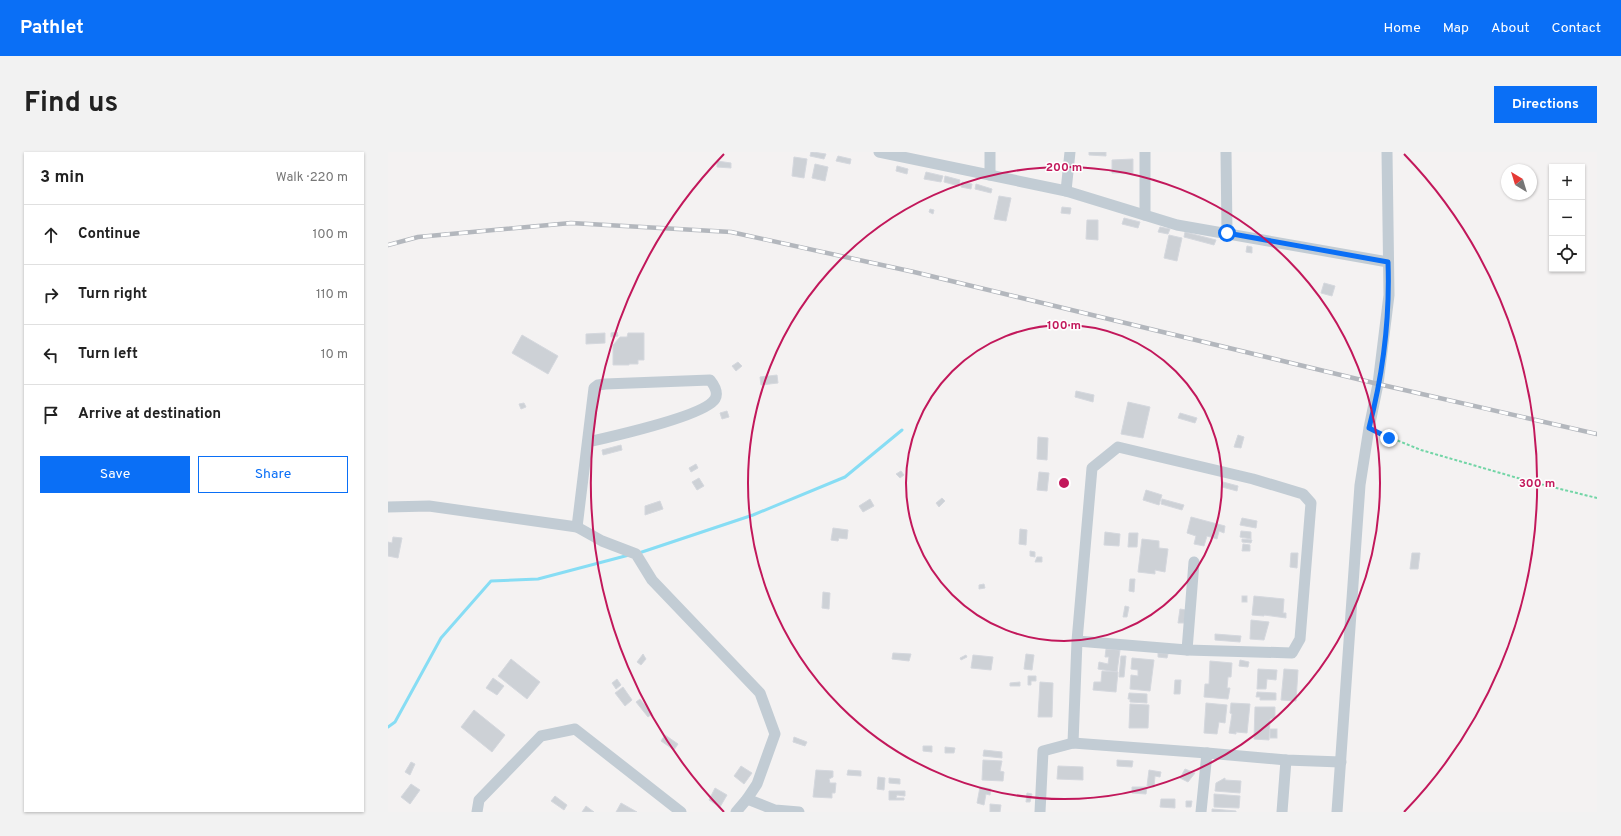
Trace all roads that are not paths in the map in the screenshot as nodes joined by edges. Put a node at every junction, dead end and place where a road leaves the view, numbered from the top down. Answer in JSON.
{"nodes":[{"id":1,"x":879,"y":152,"type":"edge"},
{"id":2,"x":990,"y":152,"type":"edge"},
{"id":3,"x":1070,"y":152,"type":"edge"},
{"id":4,"x":1145,"y":152,"type":"edge"},
{"id":5,"x":1226,"y":152,"type":"edge"},
{"id":6,"x":1387,"y":152,"type":"edge"},
{"id":7,"x":914,"y":155,"type":"edge"},
{"id":8,"x":990,"y":175,"type":"junction"},
{"id":9,"x":1066,"y":191,"type":"junction"},
{"id":10,"x":1145,"y":215,"type":"junction"},
{"id":11,"x":1227,"y":233,"type":"junction"},
{"id":12,"x":1388,"y":262,"type":"junction"},
{"id":13,"x":588,"y":442,"type":"junction"},
{"id":14,"x":388,"y":507,"type":"edge"},
{"id":15,"x":577,"y":527,"type":"junction"},
{"id":16,"x":1194,"y":562,"type":"dead end"},
{"id":17,"x":1077,"y":641,"type":"junction"},
{"id":18,"x":1187,"y":650,"type":"junction"},
{"id":19,"x":1073,"y":743,"type":"junction"},
{"id":20,"x":1207,"y":752,"type":"junction"},
{"id":21,"x":1286,"y":760,"type":"junction"},
{"id":22,"x":1341,"y":762,"type":"junction"},
{"id":23,"x":747,"y":799,"type":"junction"},
{"id":24,"x":477,"y":812,"type":"edge"},
{"id":25,"x":681,"y":812,"type":"edge"},
{"id":26,"x":736,"y":812,"type":"edge"},
{"id":27,"x":799,"y":812,"type":"edge"},
{"id":28,"x":1040,"y":812,"type":"edge"},
{"id":29,"x":1200,"y":812,"type":"edge"},
{"id":30,"x":1282,"y":812,"type":"edge"},
{"id":31,"x":1337,"y":812,"type":"edge"}],
"edges":[{"from":1,"to":7,"type":"street"},
{"from":2,"to":8,"type":"street"},
{"from":3,"to":9,"type":"street"},
{"from":4,"to":10,"type":"street"},
{"from":5,"to":11,"type":"street"},
{"from":6,"to":12,"type":"street"},
{"from":7,"to":8,"type":"street"},
{"from":8,"to":9,"type":"street"},
{"from":9,"to":10,"type":"street"},
{"from":10,"to":11,"type":"street"},
{"from":11,"to":12,"type":"street"},
{"from":12,"to":22,"type":"street"},
{"from":13,"to":13,"type":"street"},
{"from":13,"to":15,"type":"street"},
{"from":14,"to":15,"type":"street"},
{"from":15,"to":23,"type":"street"},
{"from":16,"to":18,"type":"street"},
{"from":17,"to":18,"type":"street"},
{"from":17,"to":18,"type":"street"},
{"from":17,"to":19,"type":"street"},
{"from":19,"to":20,"type":"street"},
{"from":19,"to":28,"type":"street"},
{"from":20,"to":21,"type":"street"},
{"from":20,"to":29,"type":"street"},
{"from":21,"to":22,"type":"street"},
{"from":21,"to":30,"type":"street"},
{"from":22,"to":31,"type":"street"},
{"from":23,"to":26,"type":"street"},
{"from":23,"to":27,"type":"street"},
{"from":24,"to":25,"type":"street"}]}
